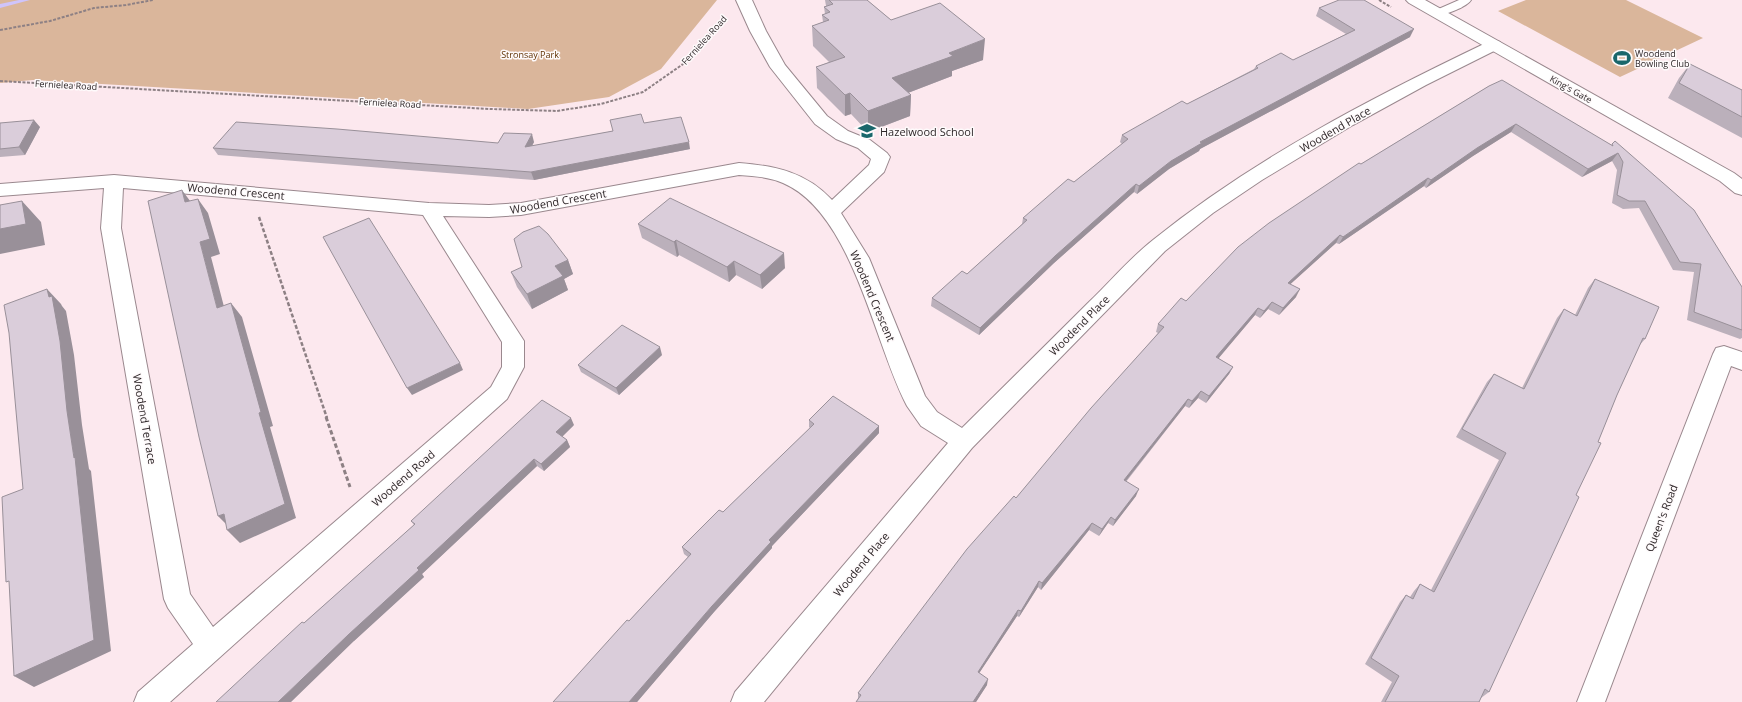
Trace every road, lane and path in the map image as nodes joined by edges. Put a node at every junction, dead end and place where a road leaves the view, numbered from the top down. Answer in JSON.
{"nodes":[{"id":1,"x":153,"y":0,"type":"edge"},
{"id":2,"x":744,"y":0,"type":"edge"},
{"id":3,"x":1414,"y":0,"type":"edge"},
{"id":4,"x":1465,"y":0,"type":"edge"},
{"id":5,"x":729,"y":13,"type":"dead end"},
{"id":6,"x":1438,"y":13,"type":"junction"},
{"id":7,"x":0,"y":30,"type":"edge"},
{"id":8,"x":1494,"y":45,"type":"junction"},
{"id":9,"x":0,"y":81,"type":"edge"},
{"id":10,"x":1735,"y":179,"type":"edge"},
{"id":11,"x":114,"y":181,"type":"junction"},
{"id":12,"x":1742,"y":189,"type":"edge"},
{"id":13,"x":0,"y":190,"type":"edge"},
{"id":14,"x":251,"y":193,"type":"junction"},
{"id":15,"x":430,"y":209,"type":"junction"},
{"id":16,"x":831,"y":212,"type":"junction"},
{"id":17,"x":1742,"y":361,"type":"edge"},
{"id":18,"x":964,"y":441,"type":"junction"},
{"id":19,"x":360,"y":516,"type":"junction"},
{"id":20,"x":211,"y":646,"type":"junction"},
{"id":21,"x":148,"y":702,"type":"edge"},
{"id":22,"x":745,"y":702,"type":"edge"},
{"id":23,"x":1591,"y":702,"type":"edge"}],
"edges":[{"from":1,"to":7,"type":"path"},
{"from":2,"to":16,"type":"street"},
{"from":3,"to":6,"type":"street","name":"King's Gate"},
{"from":4,"to":6,"type":"lane"},
{"from":5,"to":9,"type":"path","name":"Fernielea Road"},
{"from":6,"to":8,"type":"street","name":"King's Gate"},
{"from":8,"to":10,"type":"street","name":"King's Gate"},
{"from":8,"to":18,"type":"street","name":"Woodend Place"},
{"from":10,"to":12,"type":"street","name":"King's Gate"},
{"from":11,"to":13,"type":"street","name":"Woodend Crescent"},
{"from":11,"to":14,"type":"street","name":"Woodend Crescent"},
{"from":11,"to":20,"type":"street","name":"Woodend Terrace"},
{"from":14,"to":15,"type":"street","name":"Woodend Crescent"},
{"from":14,"to":19,"type":"path"},
{"from":15,"to":16,"type":"street","name":"Woodend Crescent"},
{"from":15,"to":19,"type":"street","name":"Woodend Road"},
{"from":16,"to":18,"type":"street","name":"Woodend Crescent"},
{"from":17,"to":23,"type":"street","name":"Queen's Road"},
{"from":18,"to":22,"type":"street","name":"Woodend Place"},
{"from":19,"to":20,"type":"street","name":"Woodend Road"},
{"from":20,"to":21,"type":"street","name":"Woodend Road"}]}
